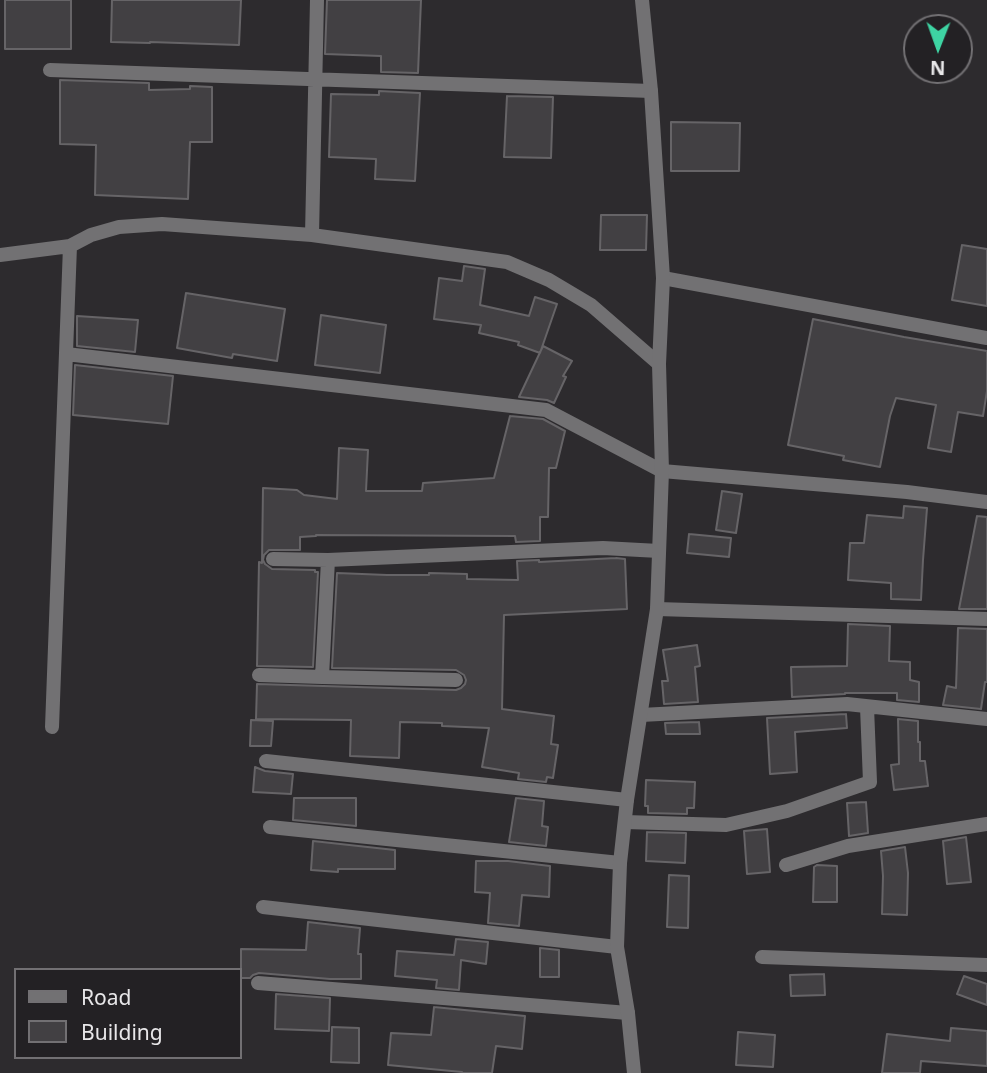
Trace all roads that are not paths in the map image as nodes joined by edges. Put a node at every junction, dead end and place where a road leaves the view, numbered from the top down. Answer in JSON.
{"nodes":[{"id":1,"x":317,"y":0,"type":"edge"},
{"id":2,"x":642,"y":0,"type":"edge"},
{"id":3,"x":50,"y":70,"type":"dead end"},
{"id":4,"x":315,"y":79,"type":"junction"},
{"id":5,"x":651,"y":91,"type":"junction"},
{"id":6,"x":312,"y":235,"type":"junction"},
{"id":7,"x":70,"y":246,"type":"junction"},
{"id":8,"x":0,"y":255,"type":"edge"},
{"id":9,"x":663,"y":278,"type":"junction"},
{"id":10,"x":987,"y":338,"type":"edge"},
{"id":11,"x":66,"y":354,"type":"junction"},
{"id":12,"x":659,"y":364,"type":"junction"},
{"id":13,"x":662,"y":471,"type":"junction"},
{"id":14,"x":987,"y":502,"type":"edge"},
{"id":15,"x":659,"y":551,"type":"junction"},
{"id":16,"x":273,"y":559,"type":"dead end"},
{"id":17,"x":328,"y":559,"type":"junction"},
{"id":18,"x":656,"y":609,"type":"junction"},
{"id":19,"x":987,"y":619,"type":"edge"},
{"id":20,"x":259,"y":675,"type":"dead end"},
{"id":21,"x":322,"y":677,"type":"junction"},
{"id":22,"x":456,"y":680,"type":"dead end"},
{"id":23,"x":867,"y":707,"type":"junction"},
{"id":24,"x":641,"y":715,"type":"junction"},
{"id":25,"x":987,"y":719,"type":"edge"},
{"id":26,"x":52,"y":727,"type":"dead end"},
{"id":27,"x":266,"y":761,"type":"dead end"},
{"id":28,"x":627,"y":800,"type":"junction"},
{"id":29,"x":625,"y":822,"type":"junction"},
{"id":30,"x":987,"y":824,"type":"edge"},
{"id":31,"x":270,"y":827,"type":"dead end"},
{"id":32,"x":620,"y":863,"type":"junction"},
{"id":33,"x":786,"y":865,"type":"dead end"},
{"id":34,"x":262,"y":907,"type":"dead end"},
{"id":35,"x":617,"y":947,"type":"junction"},
{"id":36,"x":762,"y":957,"type":"dead end"},
{"id":37,"x":987,"y":965,"type":"edge"},
{"id":38,"x":258,"y":983,"type":"dead end"},
{"id":39,"x":628,"y":1013,"type":"junction"},
{"id":40,"x":634,"y":1073,"type":"edge"}],
"edges":[{"from":1,"to":4,"type":"street"},
{"from":2,"to":5,"type":"street"},
{"from":3,"to":4,"type":"street"},
{"from":4,"to":5,"type":"street"},
{"from":4,"to":6,"type":"street"},
{"from":5,"to":9,"type":"street"},
{"from":6,"to":7,"type":"street"},
{"from":6,"to":12,"type":"street"},
{"from":7,"to":8,"type":"street"},
{"from":7,"to":11,"type":"street"},
{"from":9,"to":10,"type":"street"},
{"from":9,"to":12,"type":"street"},
{"from":11,"to":13,"type":"street"},
{"from":11,"to":26,"type":"street"},
{"from":12,"to":13,"type":"street"},
{"from":13,"to":14,"type":"street"},
{"from":13,"to":15,"type":"street"},
{"from":15,"to":17,"type":"street"},
{"from":15,"to":18,"type":"street"},
{"from":16,"to":17,"type":"street"},
{"from":17,"to":21,"type":"street"},
{"from":18,"to":19,"type":"street"},
{"from":18,"to":24,"type":"street"},
{"from":20,"to":21,"type":"street"},
{"from":21,"to":22,"type":"street"},
{"from":23,"to":24,"type":"street"},
{"from":23,"to":25,"type":"street"},
{"from":23,"to":29,"type":"street"},
{"from":24,"to":28,"type":"street"},
{"from":27,"to":28,"type":"street"},
{"from":28,"to":29,"type":"street"},
{"from":29,"to":32,"type":"street"},
{"from":30,"to":33,"type":"street"},
{"from":31,"to":32,"type":"street"},
{"from":32,"to":35,"type":"street"},
{"from":34,"to":35,"type":"street"},
{"from":35,"to":39,"type":"street"},
{"from":36,"to":37,"type":"street"},
{"from":38,"to":39,"type":"street"},
{"from":39,"to":40,"type":"street"}]}
